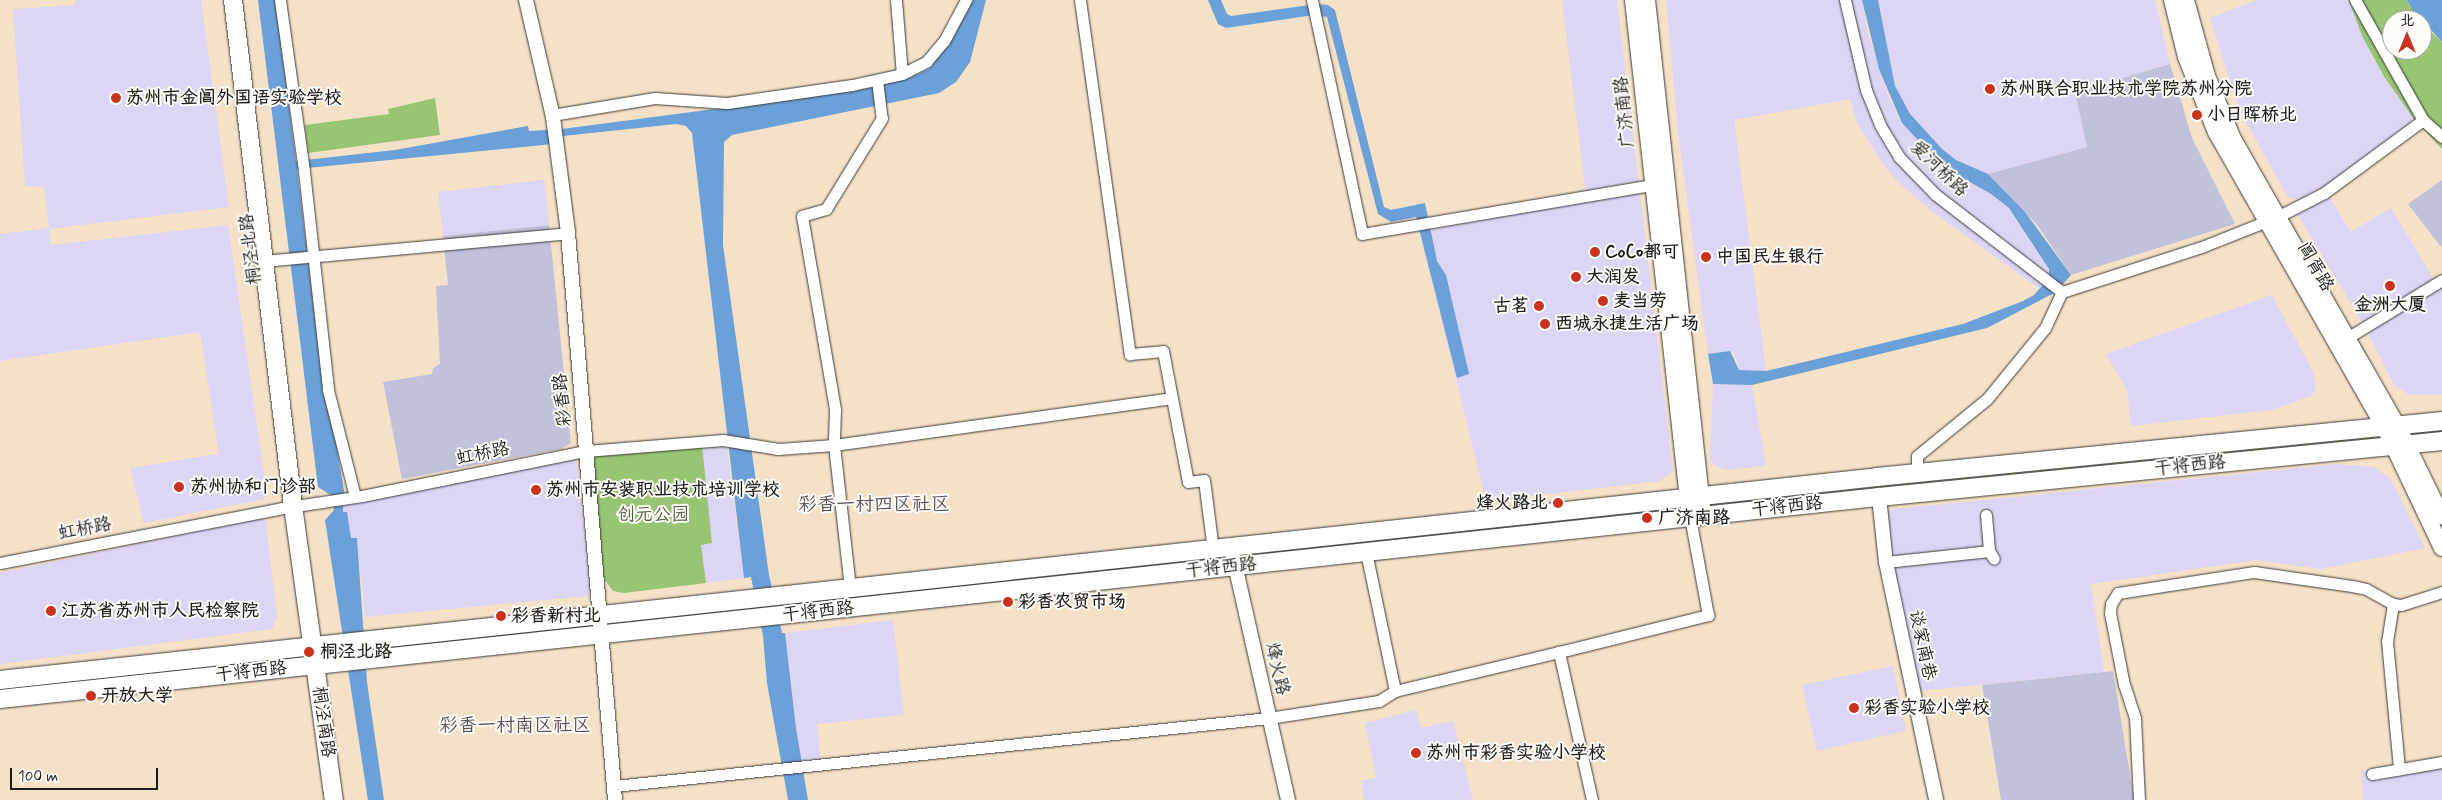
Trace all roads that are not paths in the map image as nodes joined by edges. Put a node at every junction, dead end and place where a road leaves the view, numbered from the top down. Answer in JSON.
{"nodes":[{"id":1,"x":222,"y":0,"type":"edge"},
{"id":2,"x":233,"y":0,"type":"edge"},
{"id":3,"x":280,"y":0,"type":"edge"},
{"id":4,"x":526,"y":0,"type":"edge"},
{"id":5,"x":896,"y":0,"type":"edge"},
{"id":6,"x":966,"y":0,"type":"edge"},
{"id":7,"x":1080,"y":0,"type":"edge"},
{"id":8,"x":1633,"y":0,"type":"edge"},
{"id":9,"x":1647,"y":0,"type":"edge"},
{"id":10,"x":1845,"y":0,"type":"edge"},
{"id":11,"x":2172,"y":0,"type":"edge"},
{"id":12,"x":2186,"y":0,"type":"edge"},
{"id":13,"x":2355,"y":0,"type":"edge"},
{"id":14,"x":1312,"y":1,"type":"edge"},
{"id":15,"x":902,"y":74,"type":"junction"},
{"id":16,"x":877,"y":82,"type":"junction"},
{"id":17,"x":553,"y":116,"type":"junction"},
{"id":18,"x":2423,"y":120,"type":"junction"},
{"id":19,"x":2442,"y":137,"type":"edge"},
{"id":20,"x":1653,"y":185,"type":"junction"},
{"id":21,"x":2272,"y":220,"type":"junction"},
{"id":22,"x":568,"y":233,"type":"junction"},
{"id":23,"x":310,"y":255,"type":"junction"},
{"id":24,"x":263,"y":260,"type":"junction"},
{"id":25,"x":2442,"y":280,"type":"edge"},
{"id":26,"x":2061,"y":291,"type":"junction"},
{"id":27,"x":2347,"y":338,"type":"junction"},
{"id":28,"x":1171,"y":398,"type":"junction"},
{"id":29,"x":2442,"y":421,"type":"edge"},
{"id":30,"x":2391,"y":426,"type":"junction"},
{"id":31,"x":2442,"y":441,"type":"edge"},
{"id":32,"x":834,"y":445,"type":"junction"},
{"id":33,"x":2400,"y":445,"type":"junction"},
{"id":34,"x":586,"y":451,"type":"junction"},
{"id":35,"x":1990,"y":466,"type":"junction"},
{"id":36,"x":1917,"y":473,"type":"junction"},
{"id":37,"x":1992,"y":485,"type":"junction"},
{"id":38,"x":1879,"y":496,"type":"junction"},
{"id":39,"x":355,"y":497,"type":"junction"},
{"id":40,"x":1694,"y":497,"type":"junction"},
{"id":41,"x":288,"y":507,"type":"junction"},
{"id":42,"x":1986,"y":515,"type":"dead end"},
{"id":43,"x":1697,"y":516,"type":"junction"},
{"id":44,"x":2442,"y":517,"type":"edge"},
{"id":45,"x":1231,"y":547,"type":"junction"},
{"id":46,"x":1213,"y":548,"type":"junction"},
{"id":47,"x":2442,"y":548,"type":"edge"},
{"id":48,"x":1366,"y":552,"type":"junction"},
{"id":49,"x":1886,"y":562,"type":"junction"},
{"id":50,"x":0,"y":563,"type":"edge"},
{"id":51,"x":1233,"y":566,"type":"junction"},
{"id":52,"x":850,"y":587,"type":"junction"},
{"id":53,"x":2442,"y":592,"type":"edge"},
{"id":54,"x":2393,"y":604,"type":"junction"},
{"id":55,"x":599,"y":614,"type":"junction"},
{"id":56,"x":602,"y":634,"type":"junction"},
{"id":57,"x":307,"y":646,"type":"junction"},
{"id":58,"x":1559,"y":652,"type":"junction"},
{"id":59,"x":310,"y":666,"type":"junction"},
{"id":60,"x":0,"y":680,"type":"edge"},
{"id":61,"x":1394,"y":691,"type":"junction"},
{"id":62,"x":0,"y":700,"type":"edge"},
{"id":63,"x":1269,"y":718,"type":"junction"},
{"id":64,"x":2442,"y":762,"type":"edge"},
{"id":65,"x":2399,"y":769,"type":"junction"},
{"id":66,"x":2372,"y":774,"type":"dead end"},
{"id":67,"x":614,"y":786,"type":"junction"},
{"id":68,"x":323,"y":800,"type":"edge"},
{"id":69,"x":334,"y":800,"type":"edge"},
{"id":70,"x":615,"y":800,"type":"edge"},
{"id":71,"x":1288,"y":800,"type":"edge"},
{"id":72,"x":1592,"y":800,"type":"edge"},
{"id":73,"x":1936,"y":800,"type":"edge"},
{"id":74,"x":2139,"y":800,"type":"edge"}],
"edges":[{"from":1,"to":41,"type":"main road","name":"桐泾北路"},
{"from":2,"to":24,"type":"main road","name":"桐泾北路"},
{"from":3,"to":23,"type":"street"},
{"from":4,"to":17,"type":"street","name":"彩香路"},
{"from":5,"to":15,"type":"street"},
{"from":6,"to":15,"type":"street"},
{"from":7,"to":28,"type":"street"},
{"from":8,"to":20,"type":"main road","name":"广济南路"},
{"from":9,"to":40,"type":"main road","name":"广济南路"},
{"from":10,"to":26,"type":"street","name":"爱河桥路"},
{"from":11,"to":21,"type":"main road","name":"阊胥路"},
{"from":12,"to":21,"type":"main road","name":"阊胥路"},
{"from":13,"to":18,"type":"street"},
{"from":14,"to":20,"type":"street"},
{"from":15,"to":16,"type":"street"},
{"from":16,"to":17,"type":"street"},
{"from":16,"to":32,"type":"street"},
{"from":17,"to":22,"type":"street","name":"彩香路"},
{"from":18,"to":19,"type":"street"},
{"from":18,"to":21,"type":"street"},
{"from":20,"to":40,"type":"main road","name":"广济南路"},
{"from":21,"to":26,"type":"street"},
{"from":21,"to":27,"type":"main road","name":"阊胥路"},
{"from":21,"to":30,"type":"main road","name":"阊胥路"},
{"from":22,"to":23,"type":"street"},
{"from":22,"to":34,"type":"street","name":"彩香路"},
{"from":23,"to":24,"type":"street"},
{"from":23,"to":39,"type":"street"},
{"from":24,"to":41,"type":"main road","name":"桐泾北路"},
{"from":25,"to":27,"type":"street"},
{"from":26,"to":36,"type":"street"},
{"from":27,"to":30,"type":"main road","name":"阊胥路"},
{"from":28,"to":32,"type":"street","name":"虹桥路"},
{"from":28,"to":46,"type":"street"},
{"from":29,"to":30,"type":"main road","name":"干将西路"},
{"from":30,"to":33,"type":"main road","name":"阊胥路"},
{"from":30,"to":35,"type":"main road","name":"干将西路"},
{"from":31,"to":33,"type":"main road","name":"干将西路"},
{"from":32,"to":34,"type":"street","name":"虹桥路"},
{"from":32,"to":52,"type":"street"},
{"from":33,"to":37,"type":"main road","name":"干将西路"},
{"from":33,"to":44,"type":"main road","name":"阊胥路"},
{"from":33,"to":47,"type":"main road","name":"阊胥路"},
{"from":34,"to":39,"type":"street","name":"虹桥路"},
{"from":34,"to":55,"type":"street","name":"彩香路"},
{"from":35,"to":36,"type":"main road","name":"干将西路"},
{"from":35,"to":37,"type":"main road"},
{"from":36,"to":40,"type":"main road","name":"干将西路"},
{"from":37,"to":38,"type":"main road","name":"干将西路"},
{"from":38,"to":43,"type":"main road","name":"干将西路"},
{"from":38,"to":49,"type":"street","name":"谈家南巷"},
{"from":39,"to":41,"type":"street","name":"虹桥路"},
{"from":40,"to":43,"type":"main road","name":"广济南路"},
{"from":40,"to":45,"type":"main road","name":"干将西路"},
{"from":41,"to":50,"type":"street","name":"虹桥路"},
{"from":41,"to":57,"type":"main road","name":"桐泾北路"},
{"from":42,"to":49,"type":"street"},
{"from":43,"to":48,"type":"main road","name":"干将西路"},
{"from":43,"to":58,"type":"street"},
{"from":45,"to":46,"type":"main road","name":"干将西路"},
{"from":45,"to":51,"type":"street","name":"烽火路"},
{"from":46,"to":52,"type":"main road","name":"干将西路"},
{"from":48,"to":51,"type":"main road","name":"干将西路"},
{"from":48,"to":61,"type":"street"},
{"from":49,"to":73,"type":"street","name":"谈家南巷"},
{"from":51,"to":56,"type":"main road","name":"干将西路"},
{"from":51,"to":63,"type":"street","name":"烽火路"},
{"from":52,"to":55,"type":"main road","name":"干将西路"},
{"from":53,"to":54,"type":"street"},
{"from":54,"to":65,"type":"street"},
{"from":54,"to":74,"type":"street"},
{"from":55,"to":56,"type":"street","name":"彩香路"},
{"from":55,"to":57,"type":"main road","name":"干将西路"},
{"from":56,"to":59,"type":"main road","name":"干将西路"},
{"from":56,"to":67,"type":"street","name":"彩香路"},
{"from":57,"to":59,"type":"main road","name":"桐泾南路"},
{"from":57,"to":60,"type":"main road","name":"干将西路"},
{"from":58,"to":61,"type":"street"},
{"from":58,"to":72,"type":"street"},
{"from":59,"to":62,"type":"main road","name":"干将西路"},
{"from":59,"to":68,"type":"main road","name":"桐泾南路"},
{"from":59,"to":69,"type":"main road","name":"桐泾南路"},
{"from":61,"to":63,"type":"street"},
{"from":63,"to":67,"type":"street"},
{"from":63,"to":71,"type":"street","name":"烽火路"},
{"from":64,"to":65,"type":"street"},
{"from":65,"to":66,"type":"street"},
{"from":67,"to":70,"type":"street","name":"彩香路"}]}
